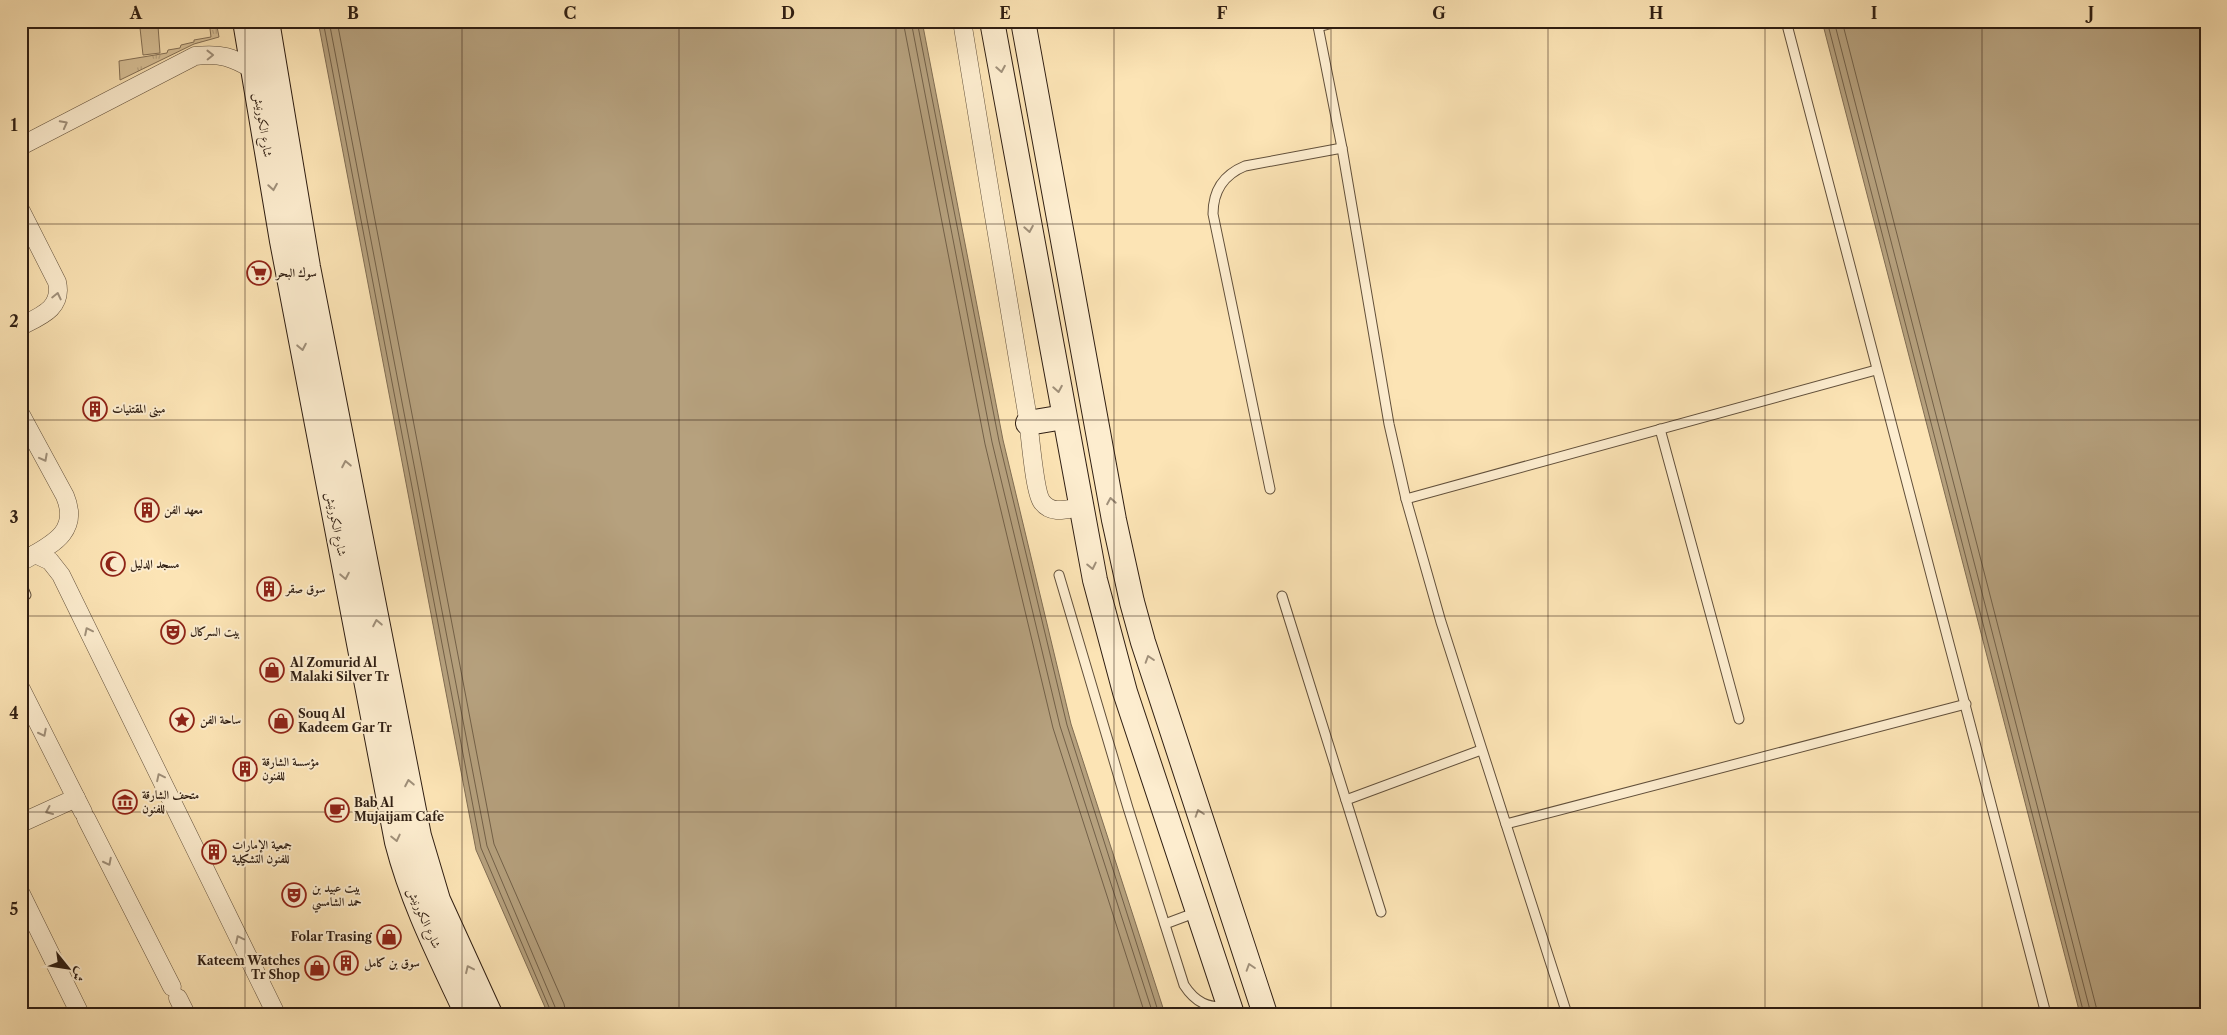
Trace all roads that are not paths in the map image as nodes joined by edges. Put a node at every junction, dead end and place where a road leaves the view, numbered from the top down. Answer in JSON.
{"nodes":[{"id":1,"x":245,"y":21,"type":"edge"},
{"id":2,"x":267,"y":21,"type":"edge"},
{"id":3,"x":962,"y":21,"type":"edge"},
{"id":4,"x":992,"y":21,"type":"edge"},
{"id":5,"x":1023,"y":21,"type":"edge"},
{"id":6,"x":1340,"y":21,"type":"edge"},
{"id":7,"x":1786,"y":21,"type":"edge"},
{"id":8,"x":1318,"y":24,"type":"edge"},
{"id":9,"x":254,"y":70,"type":"junction"},
{"id":10,"x":21,"y":146,"type":"edge"},
{"id":11,"x":1342,"y":148,"type":"junction"},
{"id":12,"x":21,"y":210,"type":"edge"},
{"id":13,"x":21,"y":326,"type":"edge"},
{"id":14,"x":1876,"y":370,"type":"junction"},
{"id":15,"x":21,"y":415,"type":"edge"},
{"id":16,"x":1064,"y":417,"type":"junction"},
{"id":17,"x":1028,"y":423,"type":"junction"},
{"id":18,"x":1660,"y":429,"type":"junction"},
{"id":19,"x":1270,"y":488,"type":"dead end"},
{"id":20,"x":1406,"y":499,"type":"junction"},
{"id":21,"x":1080,"y":507,"type":"junction"},
{"id":22,"x":25,"y":560,"type":"edge"},
{"id":23,"x":1059,"y":576,"type":"dead end"},
{"id":24,"x":21,"y":584,"type":"edge"},
{"id":25,"x":26,"y":594,"type":"dead end"},
{"id":26,"x":1282,"y":596,"type":"dead end"},
{"id":27,"x":21,"y":689,"type":"edge"},
{"id":28,"x":1966,"y":704,"type":"junction"},
{"id":29,"x":1738,"y":719,"type":"dead end"},
{"id":30,"x":1481,"y":750,"type":"junction"},
{"id":31,"x":1346,"y":800,"type":"junction"},
{"id":32,"x":82,"y":810,"type":"junction"},
{"id":33,"x":21,"y":823,"type":"edge"},
{"id":34,"x":1506,"y":824,"type":"junction"},
{"id":35,"x":21,"y":894,"type":"edge"},
{"id":36,"x":1198,"y":912,"type":"junction"},
{"id":37,"x":1382,"y":912,"type":"dead end"},
{"id":38,"x":1165,"y":924,"type":"junction"},
{"id":39,"x":179,"y":1000,"type":"edge"},
{"id":40,"x":1231,"y":1010,"type":"edge"},
{"id":41,"x":80,"y":1014,"type":"edge"},
{"id":42,"x":276,"y":1014,"type":"edge"},
{"id":43,"x":467,"y":1014,"type":"edge"},
{"id":44,"x":490,"y":1014,"type":"edge"},
{"id":45,"x":1265,"y":1014,"type":"edge"},
{"id":46,"x":1567,"y":1014,"type":"edge"},
{"id":47,"x":2046,"y":1014,"type":"edge"}],
"edges":[{"from":1,"to":9,"type":"street","name":"شارع الكورنيش"},
{"from":44,"to":2,"type":"street","name":"شارع الكورنيش","one_way":true},
{"from":3,"to":17,"type":"street"},
{"from":4,"to":16,"type":"street","one_way":true},
{"from":45,"to":5,"type":"street","one_way":true},
{"from":6,"to":8,"type":"lane"},
{"from":7,"to":14,"type":"lane"},
{"from":8,"to":11,"type":"lane"},
{"from":10,"to":9,"type":"street","one_way":true},
{"from":9,"to":43,"type":"street","name":"شارع الكورنيش","one_way":true},
{"from":11,"to":19,"type":"lane"},
{"from":11,"to":20,"type":"lane"},
{"from":13,"to":12,"type":"street","one_way":true},
{"from":14,"to":18,"type":"lane"},
{"from":14,"to":28,"type":"lane"},
{"from":15,"to":22,"type":"street","one_way":true},
{"from":16,"to":17,"type":"street"},
{"from":16,"to":21,"type":"street"},
{"from":17,"to":21,"type":"street"},
{"from":18,"to":20,"type":"lane"},
{"from":18,"to":29,"type":"lane"},
{"from":20,"to":30,"type":"lane"},
{"from":21,"to":36,"type":"street","one_way":true},
{"from":42,"to":22,"type":"street","one_way":true},
{"from":23,"to":38,"type":"lane"},
{"from":24,"to":25,"type":"lane"},
{"from":26,"to":31,"type":"lane"},
{"from":27,"to":32,"type":"street","one_way":true},
{"from":28,"to":34,"type":"lane"},
{"from":28,"to":47,"type":"lane"},
{"from":30,"to":31,"type":"lane"},
{"from":30,"to":34,"type":"lane"},
{"from":31,"to":37,"type":"lane"},
{"from":32,"to":33,"type":"street","one_way":true},
{"from":32,"to":39,"type":"street","one_way":true},
{"from":34,"to":46,"type":"lane"},
{"from":35,"to":41,"type":"street"},
{"from":36,"to":38,"type":"lane"},
{"from":36,"to":40,"type":"street"},
{"from":38,"to":40,"type":"lane"}]}
